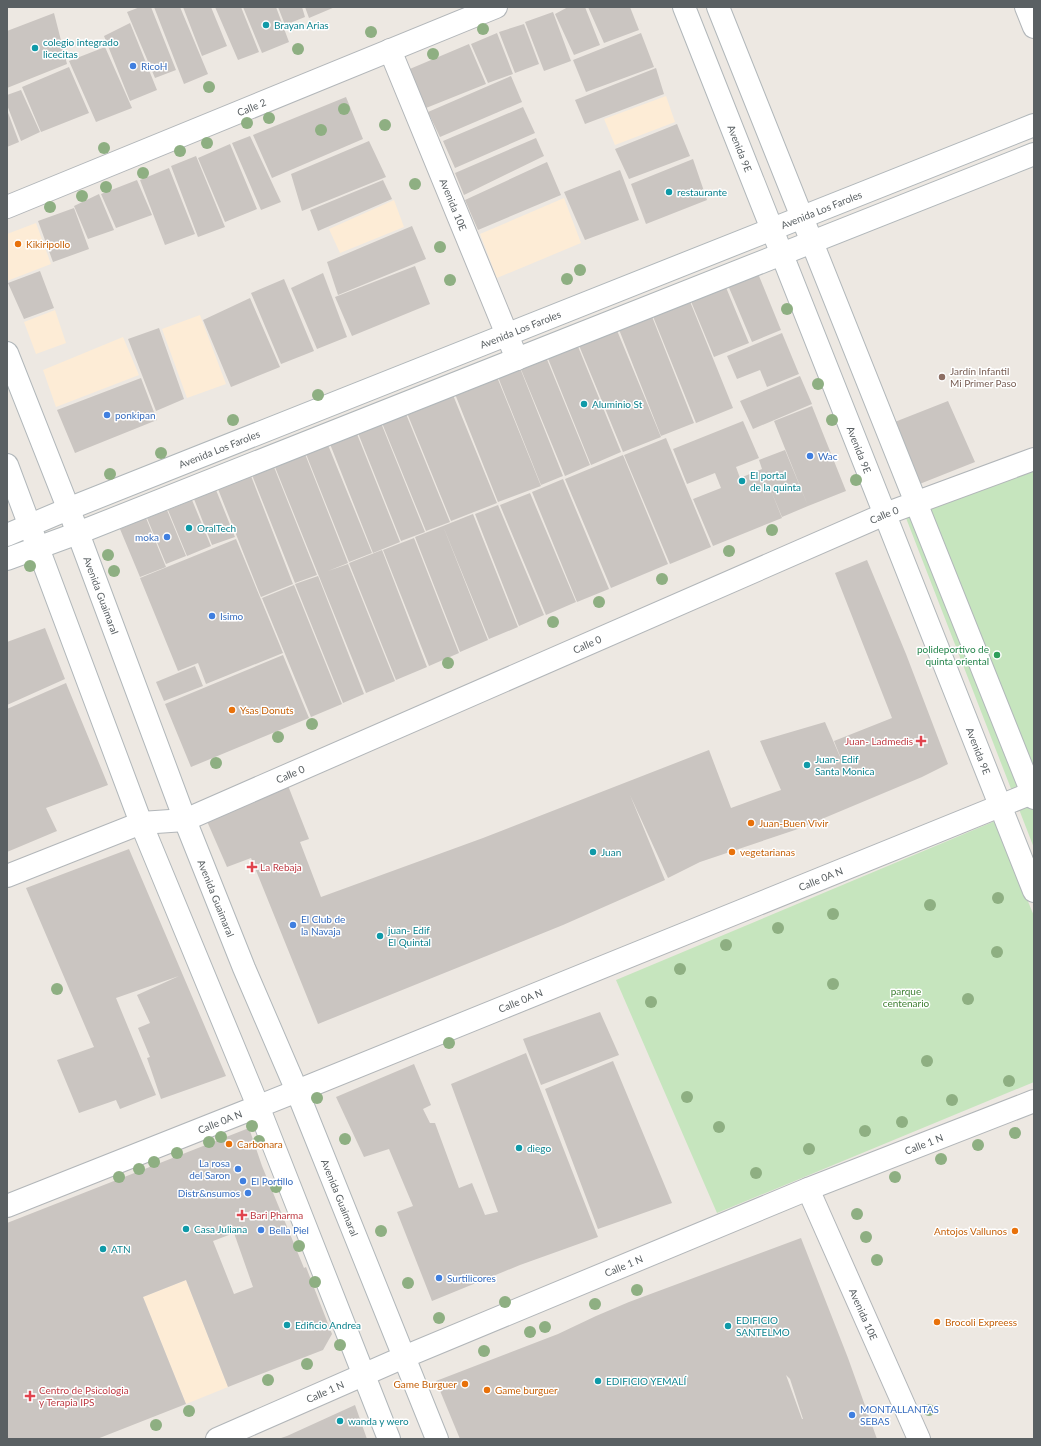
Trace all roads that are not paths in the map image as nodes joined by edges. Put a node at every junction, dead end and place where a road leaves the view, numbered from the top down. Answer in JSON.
{"nodes":[{"id":1,"x":496,"y":7,"type":"edge"},
{"id":2,"x":684,"y":7,"type":"edge"},
{"id":3,"x":718,"y":7,"type":"edge"},
{"id":4,"x":1026,"y":7,"type":"edge"},
{"id":5,"x":1034,"y":28,"type":"edge"},
{"id":6,"x":390,"y":50,"type":"junction"},
{"id":7,"x":1034,"y":125,"type":"edge"},
{"id":8,"x":1034,"y":154,"type":"edge"},
{"id":9,"x":7,"y":207,"type":"edge"},
{"id":10,"x":801,"y":218,"type":"junction"},
{"id":11,"x":772,"y":230,"type":"junction"},
{"id":12,"x":811,"y":242,"type":"junction"},
{"id":13,"x":782,"y":254,"type":"junction"},
{"id":14,"x":508,"y":335,"type":"junction"},
{"id":15,"x":7,"y":353,"type":"edge"},
{"id":16,"x":517,"y":359,"type":"junction"},
{"id":17,"x":1034,"y":459,"type":"edge"},
{"id":18,"x":7,"y":466,"type":"edge"},
{"id":19,"x":915,"y":503,"type":"junction"},
{"id":20,"x":68,"y":508,"type":"junction"},
{"id":21,"x":885,"y":514,"type":"junction"},
{"id":22,"x":30,"y":526,"type":"junction"},
{"id":23,"x":78,"y":533,"type":"junction"},
{"id":24,"x":7,"y":535,"type":"edge"},
{"id":25,"x":37,"y":547,"type":"junction"},
{"id":26,"x":7,"y":559,"type":"edge"},
{"id":27,"x":1033,"y":795,"type":"edge"},
{"id":28,"x":1000,"y":805,"type":"junction"},
{"id":29,"x":185,"y":820,"type":"junction"},
{"id":30,"x":141,"y":823,"type":"junction"},
{"id":31,"x":7,"y":876,"type":"edge"},
{"id":32,"x":1034,"y":892,"type":"edge"},
{"id":33,"x":296,"y":1091,"type":"junction"},
{"id":34,"x":1034,"y":1101,"type":"edge"},
{"id":35,"x":258,"y":1106,"type":"junction"},
{"id":36,"x":808,"y":1189,"type":"junction"},
{"id":37,"x":7,"y":1206,"type":"edge"},
{"id":38,"x":404,"y":1358,"type":"junction"},
{"id":39,"x":363,"y":1375,"type":"junction"},
{"id":40,"x":217,"y":1439,"type":"edge"},
{"id":41,"x":389,"y":1439,"type":"edge"},
{"id":42,"x":437,"y":1439,"type":"edge"},
{"id":43,"x":919,"y":1439,"type":"edge"}],
"edges":[{"from":1,"to":6,"type":"street","name":"Calle 2"},
{"from":2,"to":11,"type":"street","name":"Avenida 9E"},
{"from":3,"to":10,"type":"street"},
{"from":4,"to":5,"type":"street"},
{"from":6,"to":9,"type":"street","name":"Calle 2"},
{"from":6,"to":14,"type":"street","name":"Avenida 10E"},
{"from":7,"to":10,"type":"street","name":"Avenida Los Faroles"},
{"from":8,"to":12,"type":"street"},
{"from":10,"to":11,"type":"street","name":"Avenida Los Faroles"},
{"from":10,"to":12,"type":"street"},
{"from":11,"to":13,"type":"street","name":"Avenida 9E"},
{"from":11,"to":14,"type":"street","name":"Avenida Los Faroles"},
{"from":12,"to":13,"type":"street"},
{"from":12,"to":19,"type":"street"},
{"from":13,"to":16,"type":"street"},
{"from":13,"to":21,"type":"street","name":"Avenida 9E"},
{"from":14,"to":16,"type":"street","name":"Avenida 10E"},
{"from":14,"to":20,"type":"street","name":"Avenida Los Faroles"},
{"from":15,"to":20,"type":"street","name":"Avenida Guaimaral"},
{"from":16,"to":23,"type":"street"},
{"from":17,"to":19,"type":"street","name":"Calle 0"},
{"from":18,"to":22,"type":"street"},
{"from":19,"to":21,"type":"street","name":"Calle 0"},
{"from":19,"to":27,"type":"street"},
{"from":20,"to":22,"type":"street","name":"Avenida Los Faroles"},
{"from":20,"to":23,"type":"street","name":"Avenida Guaimaral"},
{"from":21,"to":28,"type":"street","name":"Avenida 9E"},
{"from":21,"to":29,"type":"street","name":"Calle 0"},
{"from":22,"to":24,"type":"street","name":"Avenida Los Faroles"},
{"from":22,"to":25,"type":"street"},
{"from":23,"to":25,"type":"street"},
{"from":23,"to":29,"type":"street","name":"Avenida Guaimaral"},
{"from":25,"to":26,"type":"street"},
{"from":25,"to":30,"type":"street"},
{"from":27,"to":28,"type":"street","name":"Calle 0A N"},
{"from":28,"to":32,"type":"street","name":"Avenida 9E"},
{"from":28,"to":33,"type":"street","name":"Calle 0A N"},
{"from":29,"to":30,"type":"street","name":"Calle 0"},
{"from":29,"to":33,"type":"street","name":"Avenida Guaimaral"},
{"from":30,"to":31,"type":"street","name":"Calle 0"},
{"from":30,"to":35,"type":"street"},
{"from":33,"to":35,"type":"street","name":"Calle 0A N"},
{"from":33,"to":38,"type":"street","name":"Avenida Guaimaral"},
{"from":34,"to":36,"type":"street","name":"Calle 1 N"},
{"from":35,"to":37,"type":"street","name":"Calle 0A N"},
{"from":35,"to":39,"type":"street"},
{"from":36,"to":38,"type":"street","name":"Calle 1 N"},
{"from":36,"to":43,"type":"street","name":"Avenida 10E"},
{"from":38,"to":39,"type":"street","name":"Calle 1 N"},
{"from":38,"to":42,"type":"street","name":"Avenida Guaimaral"},
{"from":39,"to":40,"type":"street","name":"Calle 1 N"},
{"from":39,"to":41,"type":"street"}]}
